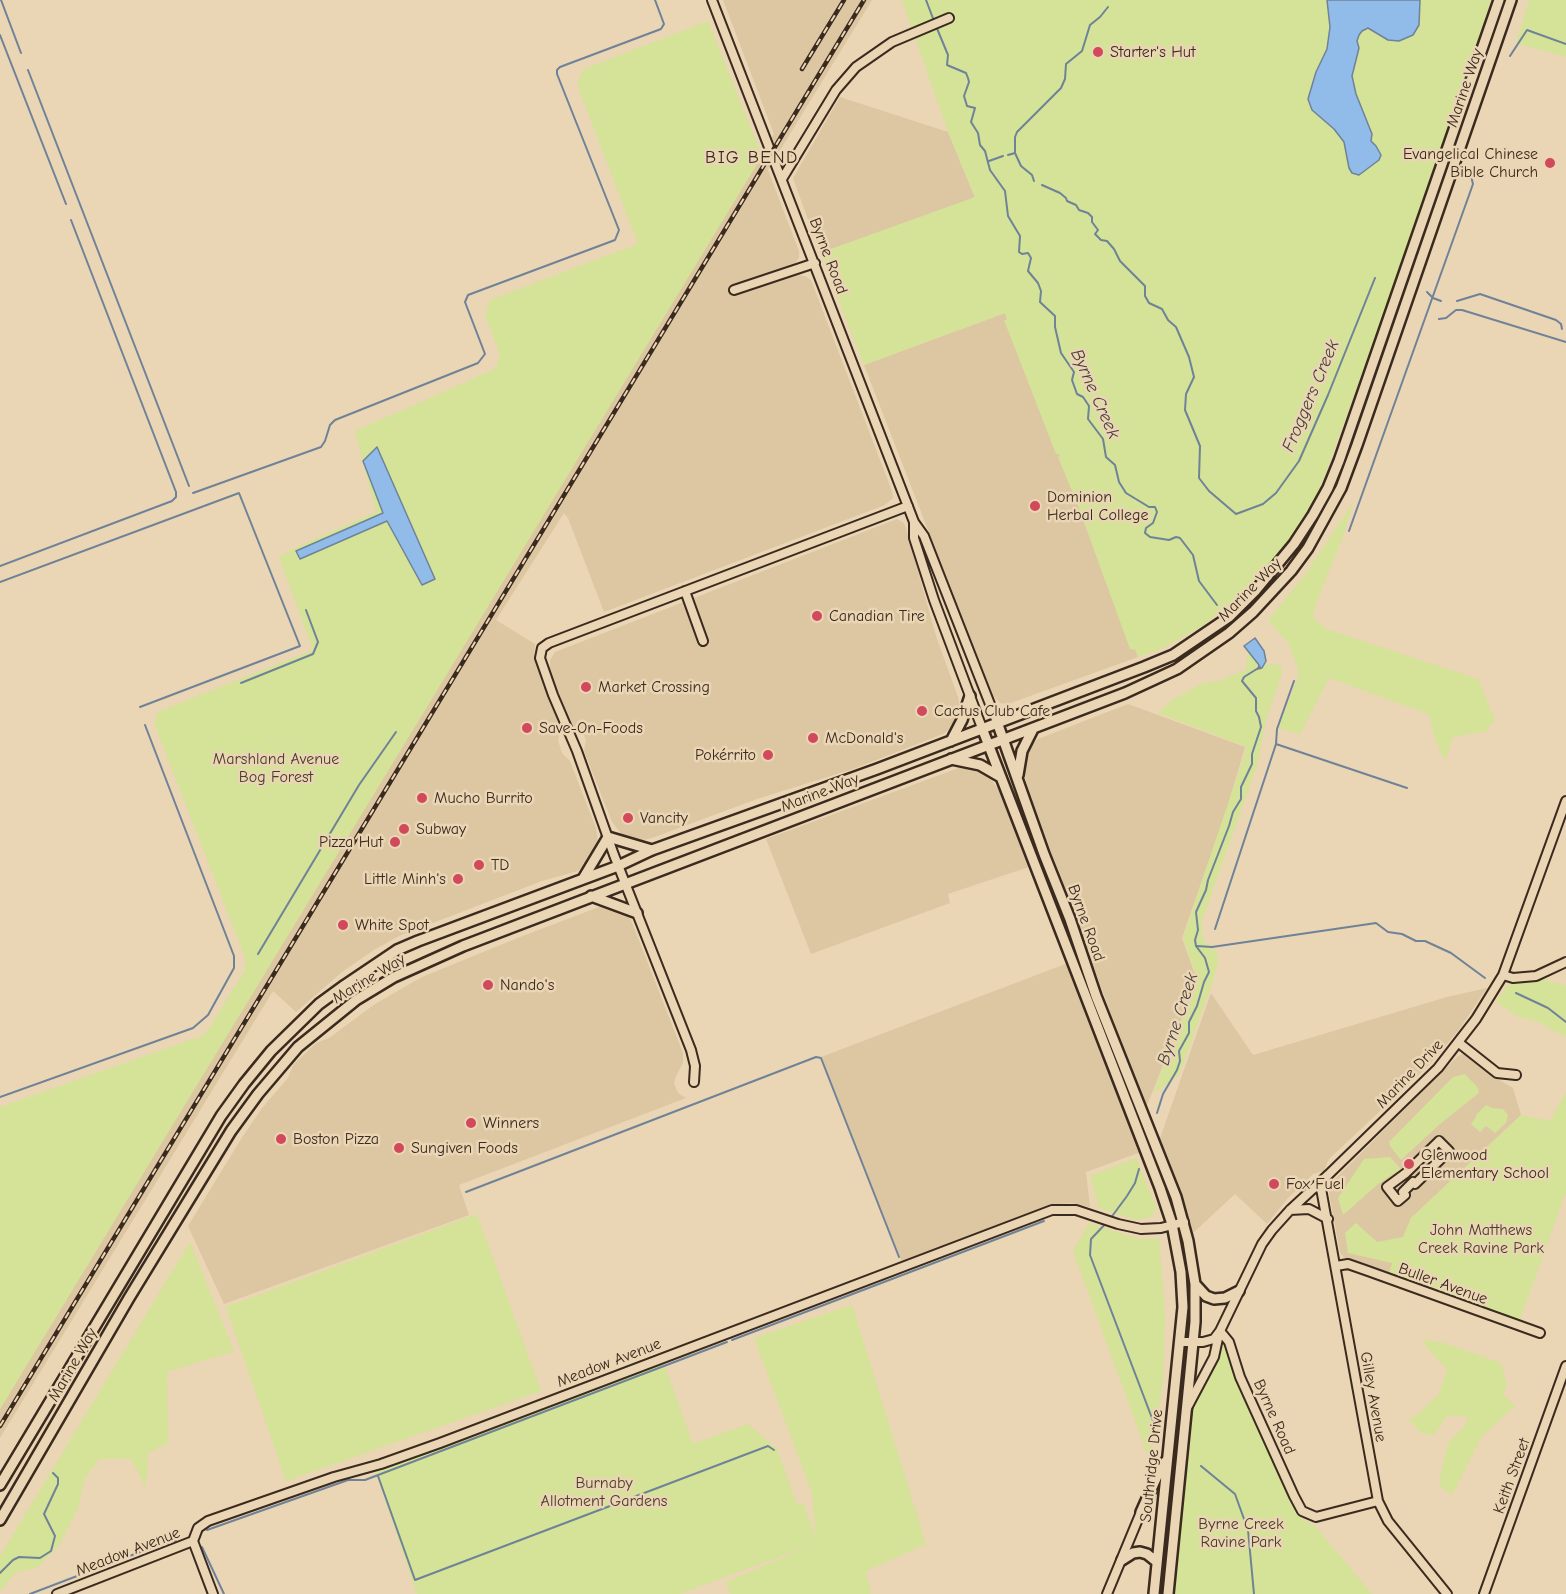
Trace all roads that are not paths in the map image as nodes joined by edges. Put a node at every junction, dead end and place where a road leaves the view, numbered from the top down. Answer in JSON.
{"nodes":[{"id":1,"x":712,"y":0,"type":"edge"},
{"id":2,"x":1499,"y":0,"type":"edge"},
{"id":3,"x":1511,"y":0,"type":"edge"},
{"id":4,"x":949,"y":18,"type":"dead end"},
{"id":5,"x":782,"y":179,"type":"junction"},
{"id":6,"x":814,"y":262,"type":"junction"},
{"id":7,"x":734,"y":290,"type":"dead end"},
{"id":8,"x":908,"y":506,"type":"junction"},
{"id":9,"x":914,"y":522,"type":"junction"},
{"id":10,"x":685,"y":591,"type":"junction"},
{"id":11,"x":703,"y":641,"type":"dead end"},
{"id":12,"x":970,"y":696,"type":"junction"},
{"id":13,"x":997,"y":722,"type":"junction"},
{"id":14,"x":982,"y":728,"type":"junction"},
{"id":15,"x":1033,"y":729,"type":"junction"},
{"id":16,"x":951,"y":741,"type":"junction"},
{"id":17,"x":1004,"y":741,"type":"junction"},
{"id":18,"x":988,"y":746,"type":"junction"},
{"id":19,"x":950,"y":759,"type":"junction"},
{"id":20,"x":999,"y":776,"type":"junction"},
{"id":21,"x":1018,"y":777,"type":"junction"},
{"id":22,"x":1566,"y":801,"type":"edge"},
{"id":23,"x":608,"y":837,"type":"junction"},
{"id":24,"x":652,"y":850,"type":"junction"},
{"id":25,"x":618,"y":866,"type":"junction"},
{"id":26,"x":584,"y":877,"type":"junction"},
{"id":27,"x":625,"y":883,"type":"junction"},
{"id":28,"x":591,"y":896,"type":"junction"},
{"id":29,"x":637,"y":913,"type":"junction"},
{"id":30,"x":1566,"y":962,"type":"edge"},
{"id":31,"x":1503,"y":975,"type":"junction"},
{"id":32,"x":1459,"y":1043,"type":"junction"},
{"id":33,"x":1515,"y":1075,"type":"dead end"},
{"id":34,"x":694,"y":1082,"type":"dead end"},
{"id":35,"x":1320,"y":1183,"type":"junction"},
{"id":36,"x":1398,"y":1201,"type":"joint"},
{"id":37,"x":1290,"y":1210,"type":"junction"},
{"id":38,"x":1328,"y":1219,"type":"junction"},
{"id":39,"x":1184,"y":1222,"type":"junction"},
{"id":40,"x":1172,"y":1224,"type":"junction"},
{"id":41,"x":1336,"y":1266,"type":"junction"},
{"id":42,"x":1195,"y":1284,"type":"junction"},
{"id":43,"x":1239,"y":1291,"type":"junction"},
{"id":44,"x":1220,"y":1331,"type":"junction"},
{"id":45,"x":1540,"y":1334,"type":"dead end"},
{"id":46,"x":1180,"y":1342,"type":"junction"},
{"id":47,"x":1193,"y":1343,"type":"junction"},
{"id":48,"x":1566,"y":1366,"type":"edge"},
{"id":49,"x":1186,"y":1409,"type":"junction"},
{"id":50,"x":1168,"y":1459,"type":"junction"},
{"id":51,"x":0,"y":1485,"type":"edge"},
{"id":52,"x":1378,"y":1501,"type":"junction"},
{"id":53,"x":1141,"y":1512,"type":"joint"},
{"id":54,"x":0,"y":1520,"type":"edge"},
{"id":55,"x":193,"y":1541,"type":"junction"},
{"id":56,"x":1122,"y":1560,"type":"junction"},
{"id":57,"x":1157,"y":1562,"type":"junction"},
{"id":58,"x":57,"y":1594,"type":"edge"},
{"id":59,"x":213,"y":1594,"type":"edge"},
{"id":60,"x":1107,"y":1594,"type":"edge"},
{"id":61,"x":1154,"y":1594,"type":"edge"},
{"id":62,"x":1168,"y":1594,"type":"edge"},
{"id":63,"x":1447,"y":1594,"type":"edge"},
{"id":64,"x":1484,"y":1594,"type":"edge"}],
"edges":[{"from":1,"to":5,"type":"street","name":"Byrne Road"},
{"from":2,"to":13,"type":"main road","name":"Marine Way"},
{"from":3,"to":15,"type":"main road","name":"Marine Way"},
{"from":4,"to":5,"type":"street"},
{"from":5,"to":6,"type":"street","name":"Byrne Road"},
{"from":6,"to":7,"type":"street"},
{"from":6,"to":8,"type":"street","name":"Byrne Road"},
{"from":8,"to":9,"type":"street","name":"Byrne Road"},
{"from":8,"to":10,"type":"street"},
{"from":9,"to":12,"type":"street","name":"Byrne Road"},
{"from":9,"to":13,"type":"street","name":"Byrne Road"},
{"from":10,"to":11,"type":"street"},
{"from":10,"to":23,"type":"street"},
{"from":12,"to":14,"type":"street","name":"Byrne Road"},
{"from":12,"to":16,"type":"main road"},
{"from":13,"to":14,"type":"main road","name":"Marine Way"},
{"from":13,"to":17,"type":"main road","name":"Byrne Road"},
{"from":14,"to":16,"type":"main road","name":"Marine Way"},
{"from":14,"to":18,"type":"main road","name":"Byrne Road"},
{"from":15,"to":17,"type":"main road","name":"Marine Way"},
{"from":15,"to":21,"type":"main road"},
{"from":16,"to":24,"type":"main road","name":"Marine Way"},
{"from":17,"to":18,"type":"main road","name":"Marine Way"},
{"from":17,"to":21,"type":"main road","name":"Byrne Road"},
{"from":18,"to":19,"type":"main road","name":"Marine Way"},
{"from":18,"to":20,"type":"main road","name":"Byrne Road"},
{"from":19,"to":20,"type":"main road"},
{"from":19,"to":27,"type":"main road","name":"Marine Way"},
{"from":20,"to":40,"type":"main road","name":"Byrne Road"},
{"from":21,"to":39,"type":"main road","name":"Byrne Road"},
{"from":22,"to":31,"type":"street","name":"Marine Drive"},
{"from":23,"to":24,"type":"main road"},
{"from":23,"to":25,"type":"street"},
{"from":23,"to":26,"type":"main road"},
{"from":24,"to":25,"type":"main road","name":"Marine Way"},
{"from":25,"to":26,"type":"main road","name":"Marine Way"},
{"from":25,"to":27,"type":"street"},
{"from":26,"to":51,"type":"main road","name":"Marine Way"},
{"from":27,"to":28,"type":"main road","name":"Marine Way"},
{"from":27,"to":29,"type":"street"},
{"from":28,"to":29,"type":"main road"},
{"from":28,"to":54,"type":"main road","name":"Marine Way"},
{"from":29,"to":34,"type":"street"},
{"from":30,"to":31,"type":"street"},
{"from":31,"to":32,"type":"street","name":"Marine Drive"},
{"from":32,"to":33,"type":"street"},
{"from":32,"to":35,"type":"street","name":"Marine Drive"},
{"from":35,"to":37,"type":"street","name":"Marine Drive"},
{"from":35,"to":38,"type":"street","name":"Gilley Avenue"},
{"from":36,"to":36,"type":"street"},
{"from":37,"to":38,"type":"street"},
{"from":37,"to":43,"type":"street","name":"Marine Drive"},
{"from":38,"to":41,"type":"street","name":"Gilley Avenue"},
{"from":39,"to":40,"type":"street","name":"Meadow Avenue"},
{"from":39,"to":42,"type":"main road","name":"Byrne Road"},
{"from":40,"to":46,"type":"main road","name":"Byrne Road"},
{"from":40,"to":55,"type":"street","name":"Meadow Avenue"},
{"from":41,"to":45,"type":"street","name":"Buller Avenue"},
{"from":41,"to":52,"type":"street","name":"Gilley Avenue"},
{"from":42,"to":43,"type":"main road"},
{"from":42,"to":47,"type":"main road","name":"Byrne Road"},
{"from":43,"to":44,"type":"street","name":"Marine Drive"},
{"from":44,"to":47,"type":"street"},
{"from":44,"to":49,"type":"street","name":"Marine Drive"},
{"from":44,"to":52,"type":"street","name":"Byrne Road"},
{"from":46,"to":47,"type":"street"},
{"from":46,"to":50,"type":"main road","name":"Southridge Drive"},
{"from":47,"to":49,"type":"main road","name":"Southridge Drive"},
{"from":48,"to":64,"type":"street","name":"Keith Street"},
{"from":49,"to":62,"type":"main road","name":"Southridge Drive"},
{"from":50,"to":53,"type":"main road"},
{"from":50,"to":57,"type":"main road","name":"Southridge Drive"},
{"from":52,"to":63,"type":"street","name":"Gilley Avenue"},
{"from":53,"to":56,"type":"street"},
{"from":55,"to":58,"type":"street","name":"Meadow Avenue"},
{"from":55,"to":59,"type":"street"},
{"from":56,"to":57,"type":"main road"},
{"from":56,"to":60,"type":"street"},
{"from":57,"to":61,"type":"main road","name":"Southridge Drive"}]}
